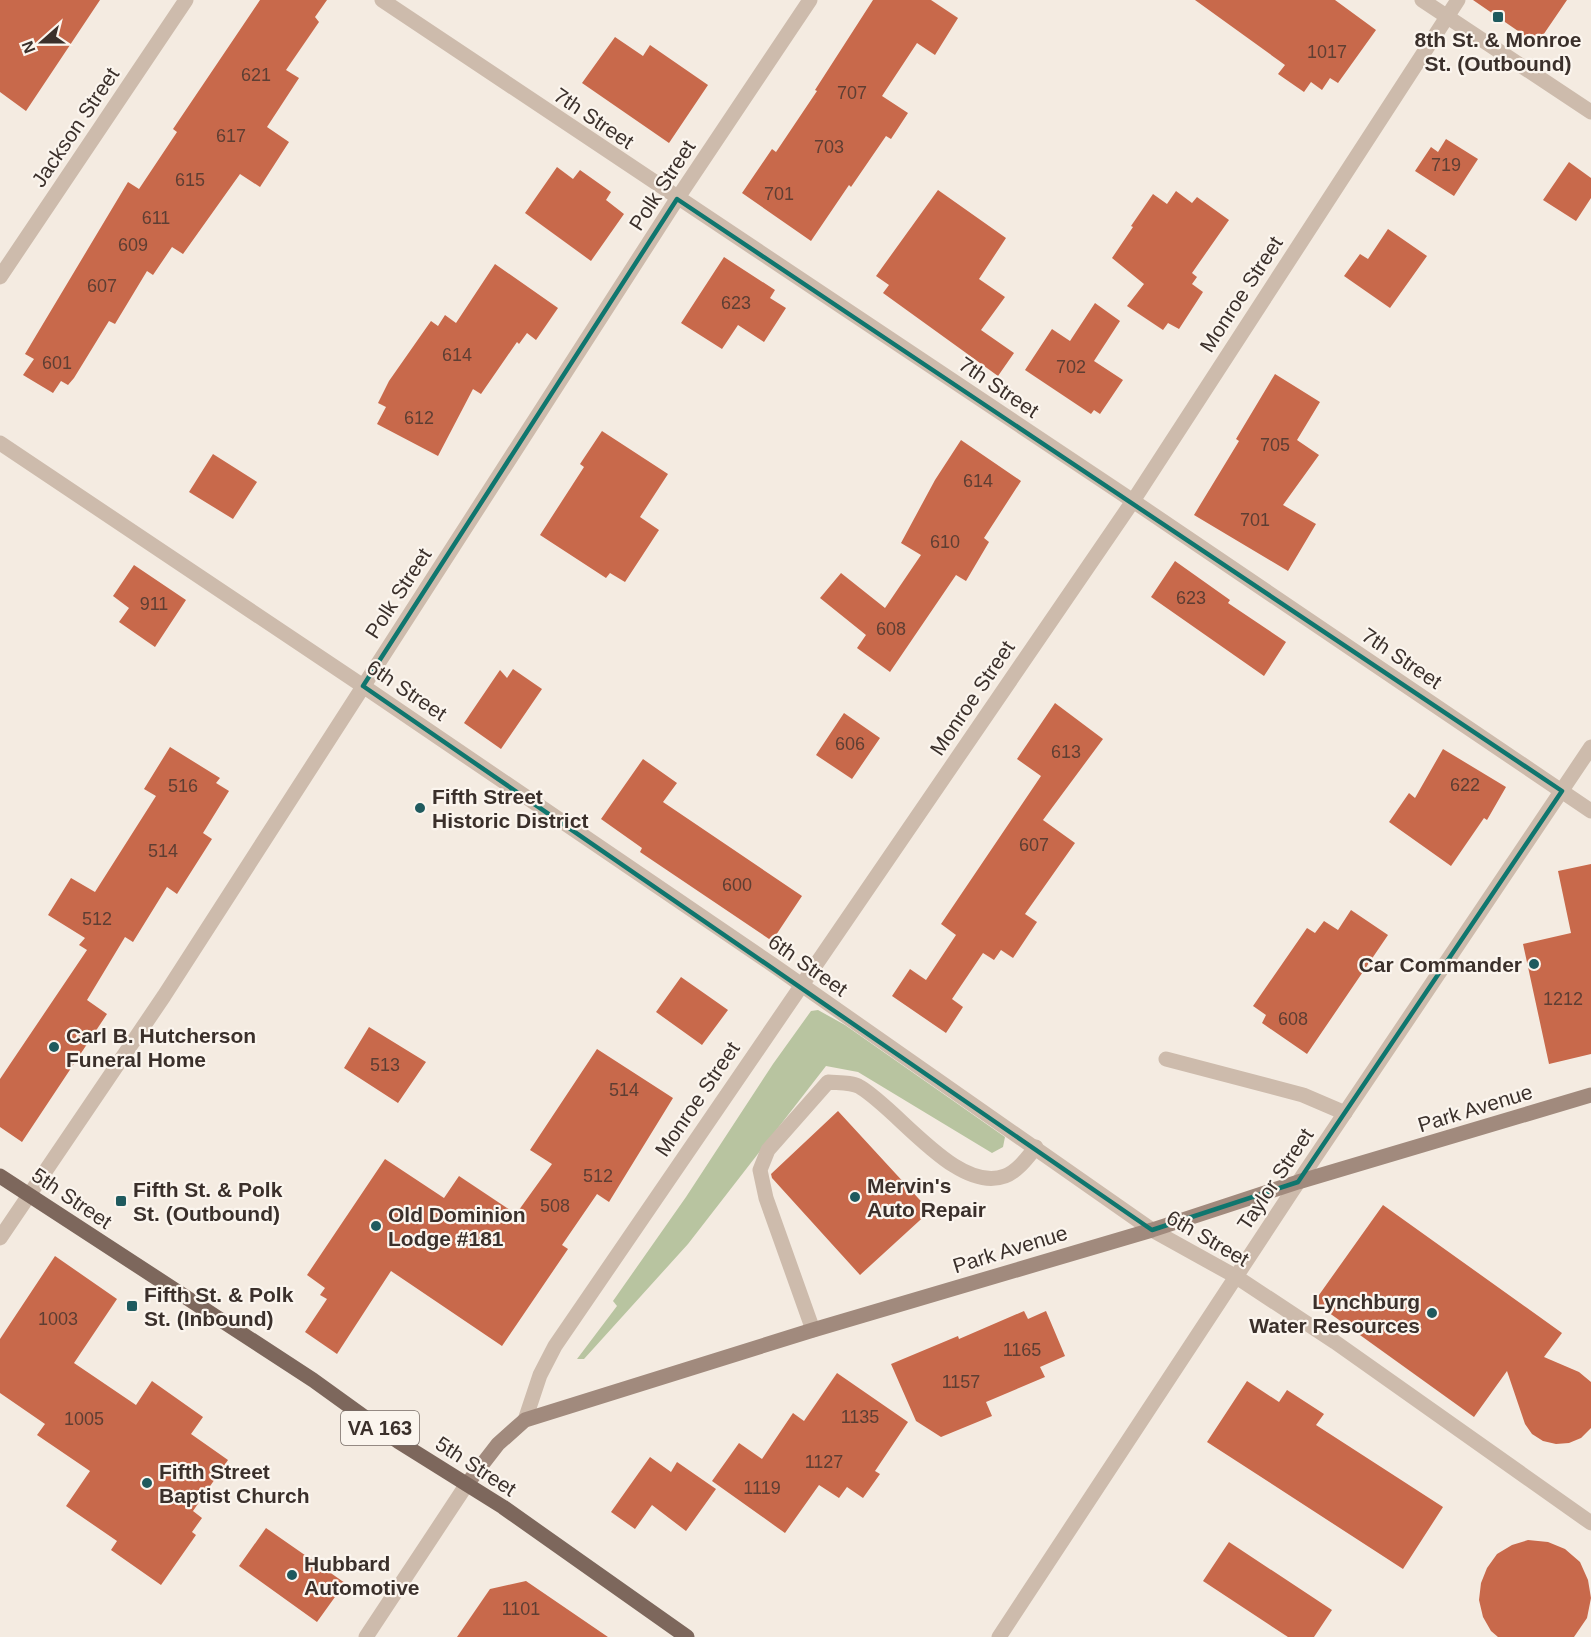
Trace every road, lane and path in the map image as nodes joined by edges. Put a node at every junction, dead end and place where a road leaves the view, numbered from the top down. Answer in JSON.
{"nodes":[{"id":1,"x":186,"y":0,"type":"edge"},
{"id":2,"x":382,"y":0,"type":"edge"},
{"id":3,"x":810,"y":0,"type":"edge"},
{"id":4,"x":1422,"y":0,"type":"edge"},
{"id":5,"x":1458,"y":0,"type":"edge"},
{"id":6,"x":1447,"y":16,"type":"junction"},
{"id":7,"x":1591,"y":112,"type":"edge"},
{"id":8,"x":677,"y":199,"type":"junction"},
{"id":9,"x":0,"y":276,"type":"edge"},
{"id":10,"x":0,"y":443,"type":"edge"},
{"id":11,"x":1133,"y":501,"type":"junction"},
{"id":12,"x":363,"y":686,"type":"junction"},
{"id":13,"x":1591,"y":747,"type":"edge"},
{"id":14,"x":1562,"y":790,"type":"junction"},
{"id":15,"x":1591,"y":811,"type":"edge"},
{"id":16,"x":800,"y":985,"type":"junction"},
{"id":17,"x":1166,"y":1059,"type":"dead end"},
{"id":18,"x":1591,"y":1095,"type":"edge"},
{"id":19,"x":1345,"y":1113,"type":"junction"},
{"id":20,"x":1036,"y":1147,"type":"junction"},
{"id":21,"x":0,"y":1176,"type":"edge"},
{"id":22,"x":1298,"y":1182,"type":"junction"},
{"id":23,"x":29,"y":1195,"type":"junction"},
{"id":24,"x":1152,"y":1230,"type":"junction"},
{"id":25,"x":0,"y":1238,"type":"edge"},
{"id":26,"x":1235,"y":1276,"type":"junction"},
{"id":27,"x":813,"y":1330,"type":"junction"},
{"id":28,"x":525,"y":1420,"type":"junction"},
{"id":29,"x":467,"y":1484,"type":"junction"},
{"id":30,"x":1591,"y":1523,"type":"edge"},
{"id":31,"x":366,"y":1637,"type":"edge"},
{"id":32,"x":687,"y":1637,"type":"edge"},
{"id":33,"x":999,"y":1637,"type":"edge"}],
"edges":[{"from":1,"to":9,"type":"street","name":"Jackson Street"},
{"from":2,"to":8,"type":"street","name":"7th Street"},
{"from":3,"to":8,"type":"street","name":"Polk Street"},
{"from":4,"to":6,"type":"street"},
{"from":5,"to":6,"type":"street","name":"Monroe Street"},
{"from":6,"to":7,"type":"street"},
{"from":6,"to":11,"type":"street","name":"Monroe Street"},
{"from":8,"to":11,"type":"street","name":"7th Street"},
{"from":8,"to":12,"type":"street","name":"Polk Street"},
{"from":10,"to":12,"type":"street","name":"6th Street"},
{"from":11,"to":14,"type":"street","name":"7th Street"},
{"from":11,"to":16,"type":"street","name":"Monroe Street"},
{"from":12,"to":16,"type":"street","name":"6th Street"},
{"from":12,"to":23,"type":"street","name":"Polk Street"},
{"from":13,"to":14,"type":"street","name":"Taylor Street"},
{"from":14,"to":15,"type":"street","name":"7th Street"},
{"from":14,"to":19,"type":"street","name":"Taylor Street"},
{"from":16,"to":20,"type":"street","name":"6th Street"},
{"from":16,"to":28,"type":"street","name":"Monroe Street"},
{"from":17,"to":19,"type":"street"},
{"from":18,"to":22,"type":"main road","name":"Park Avenue"},
{"from":19,"to":22,"type":"street","name":"Taylor Street"},
{"from":20,"to":24,"type":"street","name":"6th Street"},
{"from":20,"to":27,"type":"street"},
{"from":21,"to":23,"type":"main road","name":"5th Street","number":"VA 163"},
{"from":22,"to":24,"type":"main road","name":"Park Avenue"},
{"from":22,"to":26,"type":"street","name":"Taylor Street"},
{"from":23,"to":25,"type":"street","name":"Polk Street"},
{"from":23,"to":29,"type":"main road","name":"5th Street","number":"VA 163"},
{"from":24,"to":26,"type":"street","name":"6th Street"},
{"from":24,"to":27,"type":"main road","name":"Park Avenue"},
{"from":26,"to":30,"type":"street","name":"6th Street"},
{"from":26,"to":33,"type":"street","name":"Taylor Street"},
{"from":27,"to":28,"type":"main road","name":"Park Avenue"},
{"from":28,"to":29,"type":"main road","name":"Park Avenue"},
{"from":29,"to":31,"type":"street"},
{"from":29,"to":32,"type":"main road","name":"5th Street","number":"VA 163"}]}
